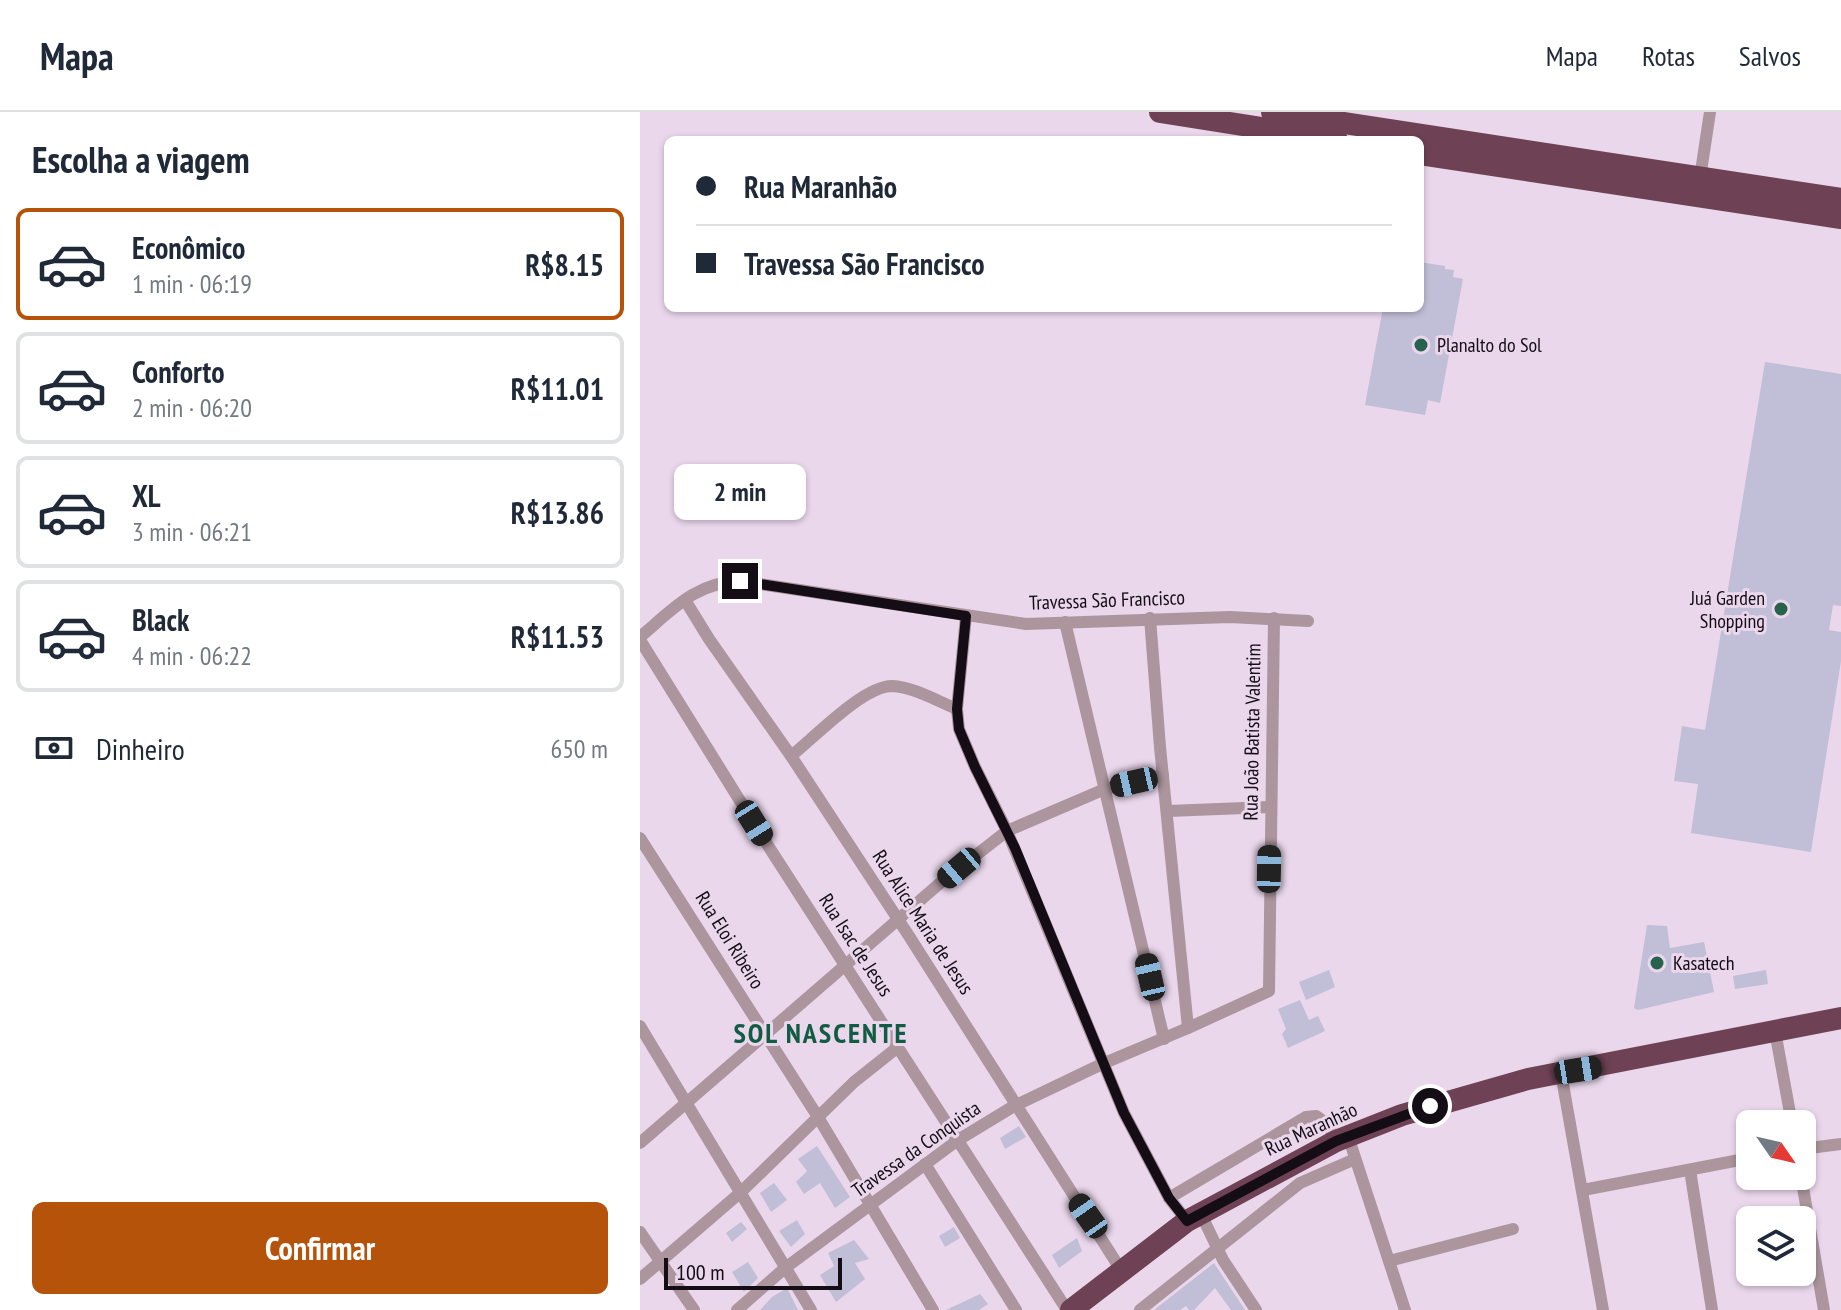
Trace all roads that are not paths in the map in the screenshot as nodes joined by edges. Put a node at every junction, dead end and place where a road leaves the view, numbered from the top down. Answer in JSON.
{"nodes":[{"id":1,"x":1160,"y":112,"type":"edge"},
{"id":2,"x":1272,"y":112,"type":"edge"},
{"id":3,"x":1710,"y":112,"type":"edge"},
{"id":4,"x":1312,"y":136,"type":"edge"},
{"id":5,"x":1424,"y":155,"type":"edge"},
{"id":6,"x":1700,"y":178,"type":"junction"},
{"id":7,"x":1841,"y":199,"type":"edge"},
{"id":8,"x":1841,"y":218,"type":"edge"},
{"id":9,"x":685,"y":600,"type":"junction"},
{"id":10,"x":966,"y":616,"type":"junction"},
{"id":11,"x":1150,"y":618,"type":"junction"},
{"id":12,"x":1274,"y":618,"type":"junction"},
{"id":13,"x":1308,"y":621,"type":"dead end"},
{"id":14,"x":1065,"y":622,"type":"junction"},
{"id":15,"x":640,"y":638,"type":"edge"},
{"id":16,"x":957,"y":709,"type":"junction"},
{"id":17,"x":791,"y":756,"type":"junction"},
{"id":18,"x":1163,"y":775,"type":"junction"},
{"id":19,"x":1105,"y":789,"type":"junction"},
{"id":20,"x":1270,"y":807,"type":"junction"},
{"id":21,"x":1168,"y":811,"type":"junction"},
{"id":22,"x":1007,"y":831,"type":"junction"},
{"id":23,"x":640,"y":838,"type":"edge"},
{"id":24,"x":898,"y":920,"type":"junction"},
{"id":25,"x":847,"y":966,"type":"junction"},
{"id":26,"x":1269,"y":991,"type":"joint"},
{"id":27,"x":1841,"y":1018,"type":"edge"},
{"id":28,"x":1188,"y":1028,"type":"junction"},
{"id":29,"x":1775,"y":1031,"type":"junction"},
{"id":30,"x":642,"y":1034,"type":"edge"},
{"id":31,"x":765,"y":1035,"type":"junction"},
{"id":32,"x":1164,"y":1039,"type":"junction"},
{"id":33,"x":898,"y":1047,"type":"junction"},
{"id":34,"x":1102,"y":1064,"type":"junction"},
{"id":35,"x":1561,"y":1073,"type":"junction"},
{"id":36,"x":687,"y":1104,"type":"junction"},
{"id":37,"x":1014,"y":1106,"type":"junction"},
{"id":38,"x":1789,"y":1110,"type":"edge"},
{"id":39,"x":818,"y":1117,"type":"junction"},
{"id":40,"x":1342,"y":1138,"type":"junction"},
{"id":41,"x":958,"y":1140,"type":"junction"},
{"id":42,"x":640,"y":1143,"type":"edge"},
{"id":43,"x":1841,"y":1144,"type":"edge"},
{"id":44,"x":1816,"y":1147,"type":"edge"},
{"id":45,"x":1355,"y":1159,"type":"junction"},
{"id":46,"x":1736,"y":1161,"type":"edge"},
{"id":47,"x":925,"y":1164,"type":"junction"},
{"id":48,"x":1690,"y":1170,"type":"junction"},
{"id":49,"x":1583,"y":1190,"type":"junction"},
{"id":50,"x":1803,"y":1190,"type":"edge"},
{"id":51,"x":741,"y":1192,"type":"junction"},
{"id":52,"x":1169,"y":1198,"type":"junction"},
{"id":53,"x":870,"y":1206,"type":"junction"},
{"id":54,"x":1194,"y":1218,"type":"junction"},
{"id":55,"x":1513,"y":1229,"type":"dead end"},
{"id":56,"x":640,"y":1232,"type":"edge"},
{"id":57,"x":1217,"y":1248,"type":"junction"},
{"id":58,"x":1389,"y":1261,"type":"junction"},
{"id":59,"x":661,"y":1263,"type":"junction"},
{"id":60,"x":785,"y":1268,"type":"junction"},
{"id":61,"x":1121,"y":1270,"type":"junction"},
{"id":62,"x":640,"y":1279,"type":"edge"},
{"id":63,"x":694,"y":1310,"type":"edge"},
{"id":64,"x":737,"y":1310,"type":"edge"},
{"id":65,"x":811,"y":1310,"type":"edge"},
{"id":66,"x":933,"y":1310,"type":"edge"},
{"id":67,"x":1016,"y":1310,"type":"edge"},
{"id":68,"x":1069,"y":1310,"type":"edge"},
{"id":69,"x":1140,"y":1310,"type":"edge"},
{"id":70,"x":1256,"y":1310,"type":"edge"},
{"id":71,"x":1405,"y":1310,"type":"edge"},
{"id":72,"x":1603,"y":1310,"type":"edge"},
{"id":73,"x":1712,"y":1310,"type":"edge"},
{"id":74,"x":1824,"y":1310,"type":"edge"}],
"edges":[{"from":1,"to":4,"type":"highway"},
{"from":2,"to":6,"type":"highway"},
{"from":3,"to":6,"type":"street"},
{"from":5,"to":8,"type":"highway"},
{"from":6,"to":7,"type":"highway"},
{"from":9,"to":10,"type":"street","name":"Travessa São Francisco"},
{"from":9,"to":15,"type":"street","name":"Travessa São Francisco"},
{"from":9,"to":17,"type":"street","name":"Rua Alice Maria de Jesus"},
{"from":10,"to":14,"type":"street","name":"Travessa São Francisco"},
{"from":10,"to":16,"type":"street"},
{"from":11,"to":12,"type":"street","name":"Travessa São Francisco"},
{"from":11,"to":14,"type":"street","name":"Travessa São Francisco"},
{"from":11,"to":18,"type":"street"},
{"from":12,"to":13,"type":"street","name":"Travessa São Francisco"},
{"from":12,"to":20,"type":"street","name":"Rua João Batista Valentim"},
{"from":14,"to":19,"type":"street"},
{"from":15,"to":25,"type":"street","name":"Rua Isac de Jesus"},
{"from":16,"to":17,"type":"street"},
{"from":16,"to":22,"type":"street"},
{"from":17,"to":24,"type":"street","name":"Rua Alice Maria de Jesus"},
{"from":18,"to":19,"type":"street"},
{"from":18,"to":21,"type":"street"},
{"from":19,"to":22,"type":"street"},
{"from":19,"to":32,"type":"street"},
{"from":20,"to":21,"type":"street"},
{"from":20,"to":26,"type":"street","name":"Rua João Batista Valentim"},
{"from":21,"to":28,"type":"street"},
{"from":22,"to":24,"type":"street"},
{"from":22,"to":34,"type":"street"},
{"from":23,"to":31,"type":"street","name":"Rua Eloi Ribeiro"},
{"from":24,"to":25,"type":"street"},
{"from":24,"to":37,"type":"street","name":"Rua Alice Maria de Jesus"},
{"from":25,"to":31,"type":"street"},
{"from":25,"to":33,"type":"street","name":"Rua Isac de Jesus"},
{"from":26,"to":28,"type":"street","name":"Travessa da Conquista"},
{"from":27,"to":29,"type":"highway","name":"Rua Maranhão"},
{"from":28,"to":32,"type":"street","name":"Travessa da Conquista"},
{"from":29,"to":35,"type":"highway","name":"Rua Maranhão"},
{"from":29,"to":38,"type":"street"},
{"from":30,"to":36,"type":"street"},
{"from":31,"to":36,"type":"street"},
{"from":31,"to":39,"type":"street","name":"Rua Eloi Ribeiro"},
{"from":32,"to":34,"type":"street","name":"Travessa da Conquista"},
{"from":33,"to":39,"type":"street"},
{"from":33,"to":41,"type":"street","name":"Rua Isac de Jesus"},
{"from":34,"to":37,"type":"street","name":"Travessa da Conquista"},
{"from":34,"to":52,"type":"street"},
{"from":35,"to":40,"type":"highway","name":"Rua Maranhão"},
{"from":35,"to":49,"type":"street"},
{"from":36,"to":42,"type":"street"},
{"from":36,"to":51,"type":"street"},
{"from":37,"to":41,"type":"street","name":"Travessa da Conquista"},
{"from":37,"to":61,"type":"street","name":"Rua Alice Maria de Jesus"},
{"from":39,"to":51,"type":"street"},
{"from":39,"to":53,"type":"street","name":"Rua Eloi Ribeiro"},
{"from":40,"to":45,"type":"street"},
{"from":40,"to":52,"type":"street"},
{"from":40,"to":54,"type":"highway","name":"Rua Maranhão"},
{"from":41,"to":47,"type":"street","name":"Travessa da Conquista"},
{"from":41,"to":68,"type":"street","name":"Rua Isac de Jesus"},
{"from":43,"to":44,"type":"street"},
{"from":45,"to":57,"type":"street"},
{"from":45,"to":58,"type":"street"},
{"from":46,"to":48,"type":"street"},
{"from":47,"to":53,"type":"street","name":"Travessa da Conquista"},
{"from":47,"to":67,"type":"street"},
{"from":48,"to":49,"type":"street"},
{"from":48,"to":73,"type":"street"},
{"from":49,"to":72,"type":"street"},
{"from":50,"to":74,"type":"street"},
{"from":51,"to":59,"type":"street"},
{"from":51,"to":60,"type":"street"},
{"from":52,"to":54,"type":"street"},
{"from":53,"to":60,"type":"street","name":"Travessa da Conquista"},
{"from":53,"to":66,"type":"street","name":"Rua Eloi Ribeiro"},
{"from":54,"to":57,"type":"street"},
{"from":54,"to":61,"type":"highway","name":"Rua Maranhão"},
{"from":55,"to":58,"type":"street"},
{"from":56,"to":59,"type":"street"},
{"from":57,"to":69,"type":"street"},
{"from":57,"to":70,"type":"street"},
{"from":58,"to":71,"type":"street"},
{"from":59,"to":62,"type":"street"},
{"from":59,"to":63,"type":"street"},
{"from":60,"to":64,"type":"street","name":"Travessa da Conquista"},
{"from":60,"to":65,"type":"street"},
{"from":61,"to":68,"type":"highway","name":"Rua Maranhão"}]}
